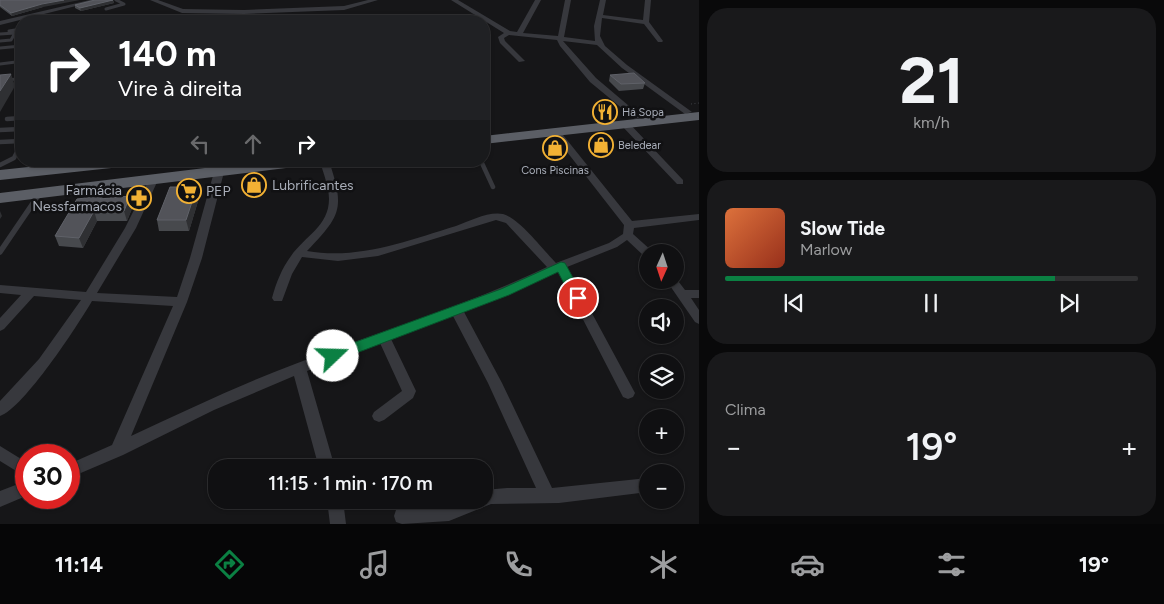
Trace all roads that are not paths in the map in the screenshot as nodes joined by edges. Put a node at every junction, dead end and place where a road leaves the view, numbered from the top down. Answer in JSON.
{"nodes":[{"id":1,"x":97,"y":0,"type":"edge"},
{"id":2,"x":116,"y":0,"type":"edge"},
{"id":3,"x":153,"y":0,"type":"edge"},
{"id":4,"x":375,"y":0,"type":"edge"},
{"id":5,"x":454,"y":0,"type":"edge"},
{"id":6,"x":538,"y":0,"type":"edge"},
{"id":7,"x":568,"y":0,"type":"edge"},
{"id":8,"x":603,"y":0,"type":"edge"},
{"id":9,"x":648,"y":0,"type":"edge"},
{"id":10,"x":106,"y":8,"type":"dead end"},
{"id":11,"x":34,"y":15,"type":"edge"},
{"id":12,"x":480,"y":15,"type":"edge"},
{"id":13,"x":600,"y":16,"type":"junction"},
{"id":14,"x":15,"y":19,"type":"edge"},
{"id":15,"x":490,"y":20,"type":"edge"},
{"id":16,"x":646,"y":22,"type":"junction"},
{"id":17,"x":0,"y":23,"type":"edge"},
{"id":18,"x":15,"y":30,"type":"edge"},
{"id":19,"x":0,"y":33,"type":"edge"},
{"id":20,"x":15,"y":33,"type":"joint"},
{"id":21,"x":508,"y":33,"type":"junction"},
{"id":22,"x":519,"y":34,"type":"junction"},
{"id":23,"x":561,"y":39,"type":"junction"},
{"id":24,"x":0,"y":41,"type":"edge"},
{"id":25,"x":660,"y":41,"type":"dead end"},
{"id":26,"x":598,"y":43,"type":"junction"},
{"id":27,"x":15,"y":47,"type":"edge"},
{"id":28,"x":0,"y":48,"type":"edge"},
{"id":29,"x":521,"y":61,"type":"dead end"},
{"id":30,"x":15,"y":62,"type":"edge"},
{"id":31,"x":0,"y":64,"type":"edge"},
{"id":32,"x":15,"y":79,"type":"edge"},
{"id":33,"x":0,"y":80,"type":"edge"},
{"id":34,"x":695,"y":110,"type":"edge"},
{"id":35,"x":15,"y":118,"type":"edge"},
{"id":36,"x":7,"y":119,"type":"dead end"},
{"id":37,"x":631,"y":121,"type":"junction"},
{"id":38,"x":15,"y":129,"type":"edge"},
{"id":39,"x":0,"y":130,"type":"edge"},
{"id":40,"x":490,"y":132,"type":"edge"},
{"id":41,"x":556,"y":132,"type":"junction"},
{"id":42,"x":490,"y":139,"type":"edge"},
{"id":43,"x":15,"y":141,"type":"edge"},
{"id":44,"x":0,"y":142,"type":"edge"},
{"id":45,"x":15,"y":156,"type":"edge"},
{"id":46,"x":0,"y":165,"type":"edge"},
{"id":47,"x":53,"y":167,"type":"edge"},
{"id":48,"x":99,"y":167,"type":"edge"},
{"id":49,"x":257,"y":167,"type":"edge"},
{"id":50,"x":326,"y":167,"type":"edge"},
{"id":51,"x":484,"y":167,"type":"edge"},
{"id":52,"x":29,"y":172,"type":"junction"},
{"id":53,"x":219,"y":172,"type":"junction"},
{"id":54,"x":0,"y":175,"type":"edge"},
{"id":55,"x":152,"y":180,"type":"junction"},
{"id":56,"x":680,"y":182,"type":"dead end"},
{"id":57,"x":110,"y":186,"type":"junction"},
{"id":58,"x":493,"y":187,"type":"dead end"},
{"id":59,"x":40,"y":193,"type":"junction"},
{"id":60,"x":8,"y":197,"type":"edge"},
{"id":61,"x":699,"y":217,"type":"edge"},
{"id":62,"x":628,"y":230,"type":"junction"},
{"id":63,"x":640,"y":244,"type":"edge"},
{"id":64,"x":0,"y":252,"type":"edge"},
{"id":65,"x":299,"y":253,"type":"junction"},
{"id":66,"x":557,"y":267,"type":"junction"},
{"id":67,"x":0,"y":289,"type":"edge"},
{"id":68,"x":678,"y":289,"type":"edge"},
{"id":69,"x":31,"y":292,"type":"junction"},
{"id":70,"x":682,"y":294,"type":"junction"},
{"id":71,"x":699,"y":294,"type":"edge"},
{"id":72,"x":90,"y":297,"type":"junction"},
{"id":73,"x":278,"y":298,"type":"dead end"},
{"id":74,"x":182,"y":302,"type":"junction"},
{"id":75,"x":456,"y":309,"type":"junction"},
{"id":76,"x":699,"y":319,"type":"edge"},
{"id":77,"x":0,"y":326,"type":"edge"},
{"id":78,"x":384,"y":337,"type":"junction"},
{"id":79,"x":299,"y":368,"type":"junction"},
{"id":80,"x":628,"y":393,"type":"dead end"},
{"id":81,"x":0,"y":410,"type":"edge"},
{"id":82,"x":379,"y":416,"type":"dead end"},
{"id":83,"x":118,"y":450,"type":"junction"},
{"id":84,"x":0,"y":453,"type":"edge"},
{"id":85,"x":324,"y":459,"type":"edge"},
{"id":86,"x":15,"y":463,"type":"edge"},
{"id":87,"x":80,"y":466,"type":"edge"},
{"id":88,"x":639,"y":485,"type":"edge"},
{"id":89,"x":15,"y":493,"type":"edge"},
{"id":90,"x":493,"y":496,"type":"edge"},
{"id":91,"x":548,"y":496,"type":"junction"},
{"id":92,"x":0,"y":499,"type":"edge"},
{"id":93,"x":336,"y":509,"type":"edge"},
{"id":94,"x":464,"y":509,"type":"edge"},
{"id":95,"x":402,"y":516,"type":"dead end"},
{"id":96,"x":450,"y":518,"type":"edge"},
{"id":97,"x":338,"y":524,"type":"edge"}],
"edges":[{"from":1,"to":11,"type":"street"},
{"from":2,"to":10,"type":"lane"},
{"from":3,"to":4,"type":"street"},
{"from":5,"to":12,"type":"street"},
{"from":6,"to":22,"type":"street"},
{"from":7,"to":23,"type":"street"},
{"from":8,"to":13,"type":"street"},
{"from":9,"to":16,"type":"street"},
{"from":13,"to":16,"type":"street"},
{"from":13,"to":26,"type":"street"},
{"from":14,"to":17,"type":"street"},
{"from":15,"to":21,"type":"street"},
{"from":16,"to":25,"type":"street"},
{"from":18,"to":19,"type":"lane"},
{"from":19,"to":20,"type":"lane"},
{"from":20,"to":24,"type":"lane"},
{"from":21,"to":22,"type":"street"},
{"from":21,"to":29,"type":"street"},
{"from":22,"to":23,"type":"street"},
{"from":23,"to":26,"type":"street"},
{"from":23,"to":37,"type":"street"},
{"from":26,"to":34,"type":"street"},
{"from":27,"to":28,"type":"lane"},
{"from":30,"to":31,"type":"lane"},
{"from":32,"to":33,"type":"lane"},
{"from":34,"to":37,"type":"highway"},
{"from":35,"to":36,"type":"lane"},
{"from":37,"to":40,"type":"highway"},
{"from":37,"to":41,"type":"highway"},
{"from":37,"to":56,"type":"street"},
{"from":38,"to":39,"type":"lane"},
{"from":41,"to":42,"type":"highway"},
{"from":41,"to":62,"type":"street"},
{"from":43,"to":44,"type":"lane"},
{"from":45,"to":46,"type":"lane"},
{"from":47,"to":52,"type":"highway"},
{"from":48,"to":57,"type":"highway"},
{"from":49,"to":53,"type":"highway"},
{"from":50,"to":65,"type":"street"},
{"from":51,"to":58,"type":"lane"},
{"from":52,"to":54,"type":"highway"},
{"from":52,"to":60,"type":"highway"},
{"from":53,"to":55,"type":"highway"},
{"from":53,"to":74,"type":"street"},
{"from":55,"to":57,"type":"highway"},
{"from":55,"to":72,"type":"street"},
{"from":57,"to":59,"type":"highway"},
{"from":59,"to":60,"type":"highway"},
{"from":59,"to":64,"type":"lane"},
{"from":61,"to":62,"type":"street"},
{"from":62,"to":63,"type":"street"},
{"from":62,"to":66,"type":"street"},
{"from":65,"to":66,"type":"street"},
{"from":65,"to":73,"type":"street"},
{"from":66,"to":75,"type":"street"},
{"from":66,"to":80,"type":"street"},
{"from":67,"to":69,"type":"street"},
{"from":68,"to":70,"type":"street"},
{"from":69,"to":72,"type":"street"},
{"from":69,"to":77,"type":"street"},
{"from":70,"to":71,"type":"street"},
{"from":70,"to":76,"type":"street"},
{"from":72,"to":74,"type":"street"},
{"from":72,"to":81,"type":"street"},
{"from":74,"to":83,"type":"street"},
{"from":75,"to":78,"type":"street"},
{"from":75,"to":91,"type":"street"},
{"from":78,"to":79,"type":"street"},
{"from":78,"to":82,"type":"street"},
{"from":79,"to":83,"type":"street"},
{"from":79,"to":85,"type":"street"},
{"from":83,"to":87,"type":"street"},
{"from":84,"to":86,"type":"street"},
{"from":88,"to":91,"type":"street"},
{"from":89,"to":92,"type":"street"},
{"from":90,"to":91,"type":"street"},
{"from":93,"to":97,"type":"street"},
{"from":94,"to":96,"type":"street"},
{"from":95,"to":96,"type":"street"}]}
